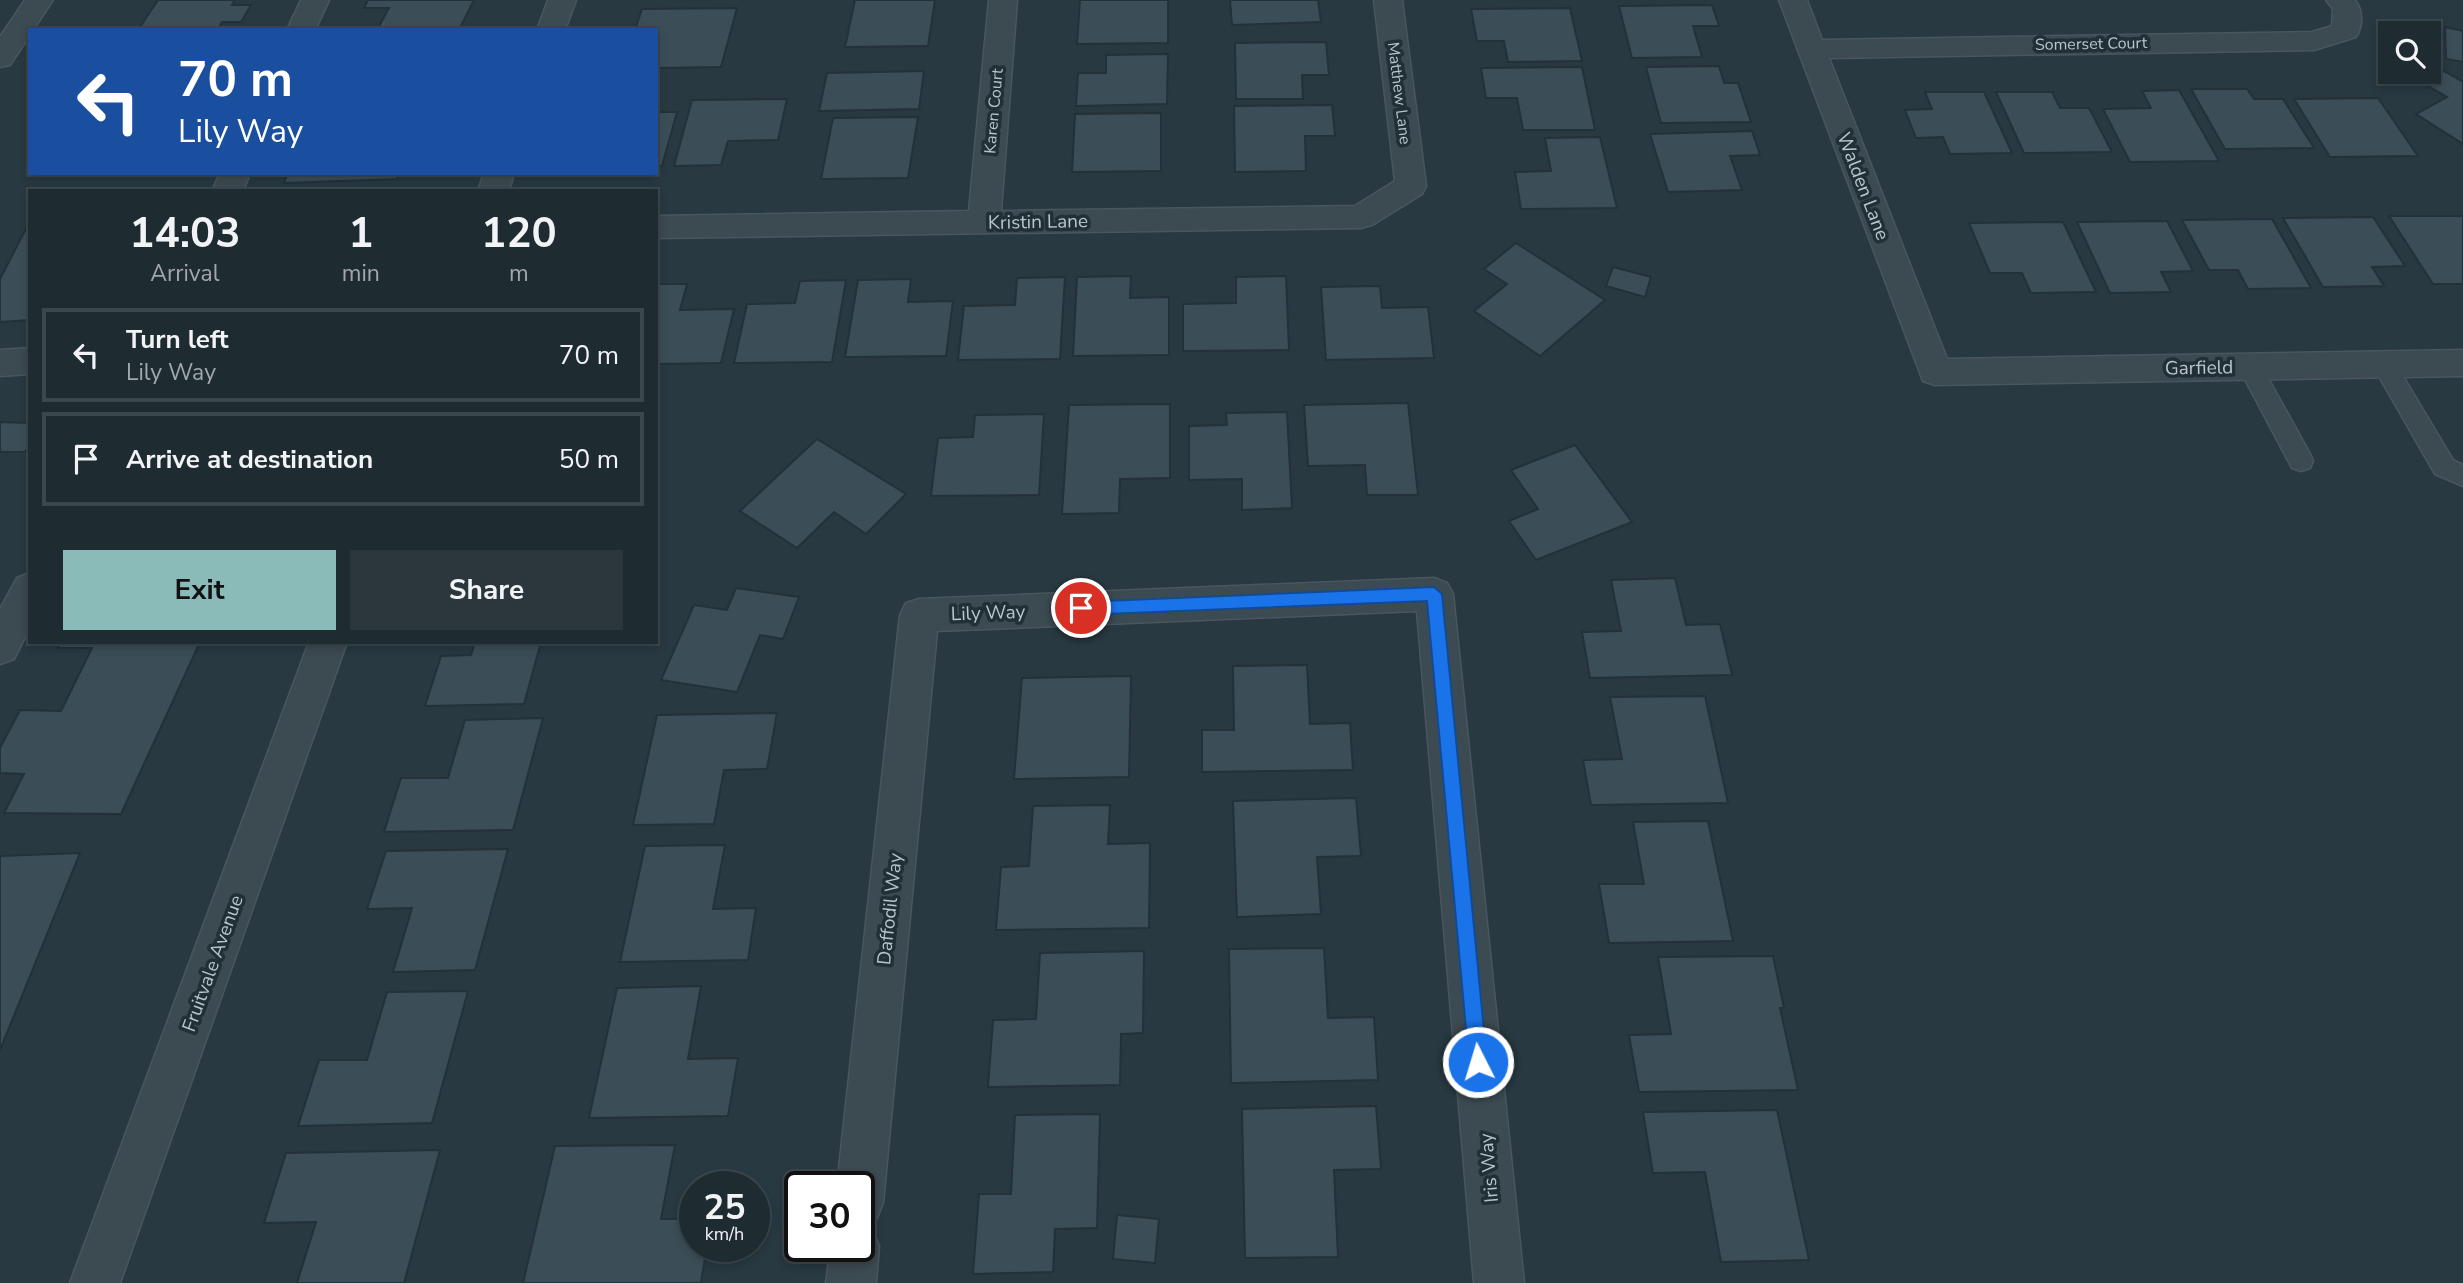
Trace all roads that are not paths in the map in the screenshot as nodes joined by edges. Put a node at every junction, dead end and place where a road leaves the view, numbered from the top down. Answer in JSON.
{"nodes":[{"id":1,"x":39,"y":0,"type":"edge"},
{"id":2,"x":315,"y":0,"type":"edge"},
{"id":3,"x":562,"y":0,"type":"edge"},
{"id":4,"x":1003,"y":0,"type":"edge"},
{"id":5,"x":1388,"y":0,"type":"edge"},
{"id":6,"x":1793,"y":0,"type":"edge"},
{"id":7,"x":2343,"y":4,"type":"edge"},
{"id":8,"x":302,"y":28,"type":"edge"},
{"id":9,"x":552,"y":28,"type":"edge"},
{"id":10,"x":1811,"y":49,"type":"junction"},
{"id":11,"x":0,"y":58,"type":"edge"},
{"id":12,"x":1411,"y":186,"type":"joint"},
{"id":13,"x":984,"y":222,"type":"junction"},
{"id":14,"x":658,"y":227,"type":"edge"},
{"id":15,"x":28,"y":361,"type":"edge"},
{"id":16,"x":0,"y":363,"type":"edge"},
{"id":17,"x":2463,"y":363,"type":"edge"},
{"id":18,"x":2384,"y":364,"type":"junction"},
{"id":19,"x":2250,"y":366,"type":"junction"},
{"id":20,"x":1936,"y":372,"type":"joint"},
{"id":21,"x":2301,"y":461,"type":"dead end"},
{"id":22,"x":2463,"y":476,"type":"edge"},
{"id":23,"x":28,"y":593,"type":"edge"},
{"id":24,"x":1434,"y":594,"type":"joint"},
{"id":25,"x":919,"y":615,"type":"joint"},
{"id":26,"x":327,"y":644,"type":"edge"},
{"id":27,"x":0,"y":647,"type":"edge"},
{"id":28,"x":862,"y":1171,"type":"edge"},
{"id":29,"x":853,"y":1262,"type":"edge"},
{"id":30,"x":95,"y":1283,"type":"edge"},
{"id":31,"x":851,"y":1283,"type":"edge"},
{"id":32,"x":1499,"y":1283,"type":"edge"}],
"edges":[{"from":1,"to":11,"type":"street"},
{"from":2,"to":8,"type":"street"},
{"from":3,"to":9,"type":"street"},
{"from":4,"to":13,"type":"street","name":"Karen Court"},
{"from":5,"to":12,"type":"street","name":"Matthew Lane"},
{"from":6,"to":10,"type":"street","name":"Walden Lane"},
{"from":7,"to":10,"type":"street","name":"Somerset Court"},
{"from":10,"to":20,"type":"street","name":"Walden Lane"},
{"from":12,"to":13,"type":"street","name":"Kristin Lane"},
{"from":13,"to":14,"type":"street","name":"Kristin Lane"},
{"from":15,"to":16,"type":"street"},
{"from":17,"to":18,"type":"street","name":"Garfield"},
{"from":18,"to":19,"type":"street","name":"Garfield"},
{"from":18,"to":22,"type":"lane"},
{"from":19,"to":20,"type":"street","name":"Garfield"},
{"from":19,"to":21,"type":"lane"},
{"from":23,"to":27,"type":"street"},
{"from":24,"to":25,"type":"street","name":"Lily Way"},
{"from":24,"to":32,"type":"street","name":"Iris Way"},
{"from":25,"to":28,"type":"street","name":"Daffodil Way"},
{"from":26,"to":30,"type":"street","name":"Fruitvale Avenue"},
{"from":29,"to":31,"type":"street"}]}
